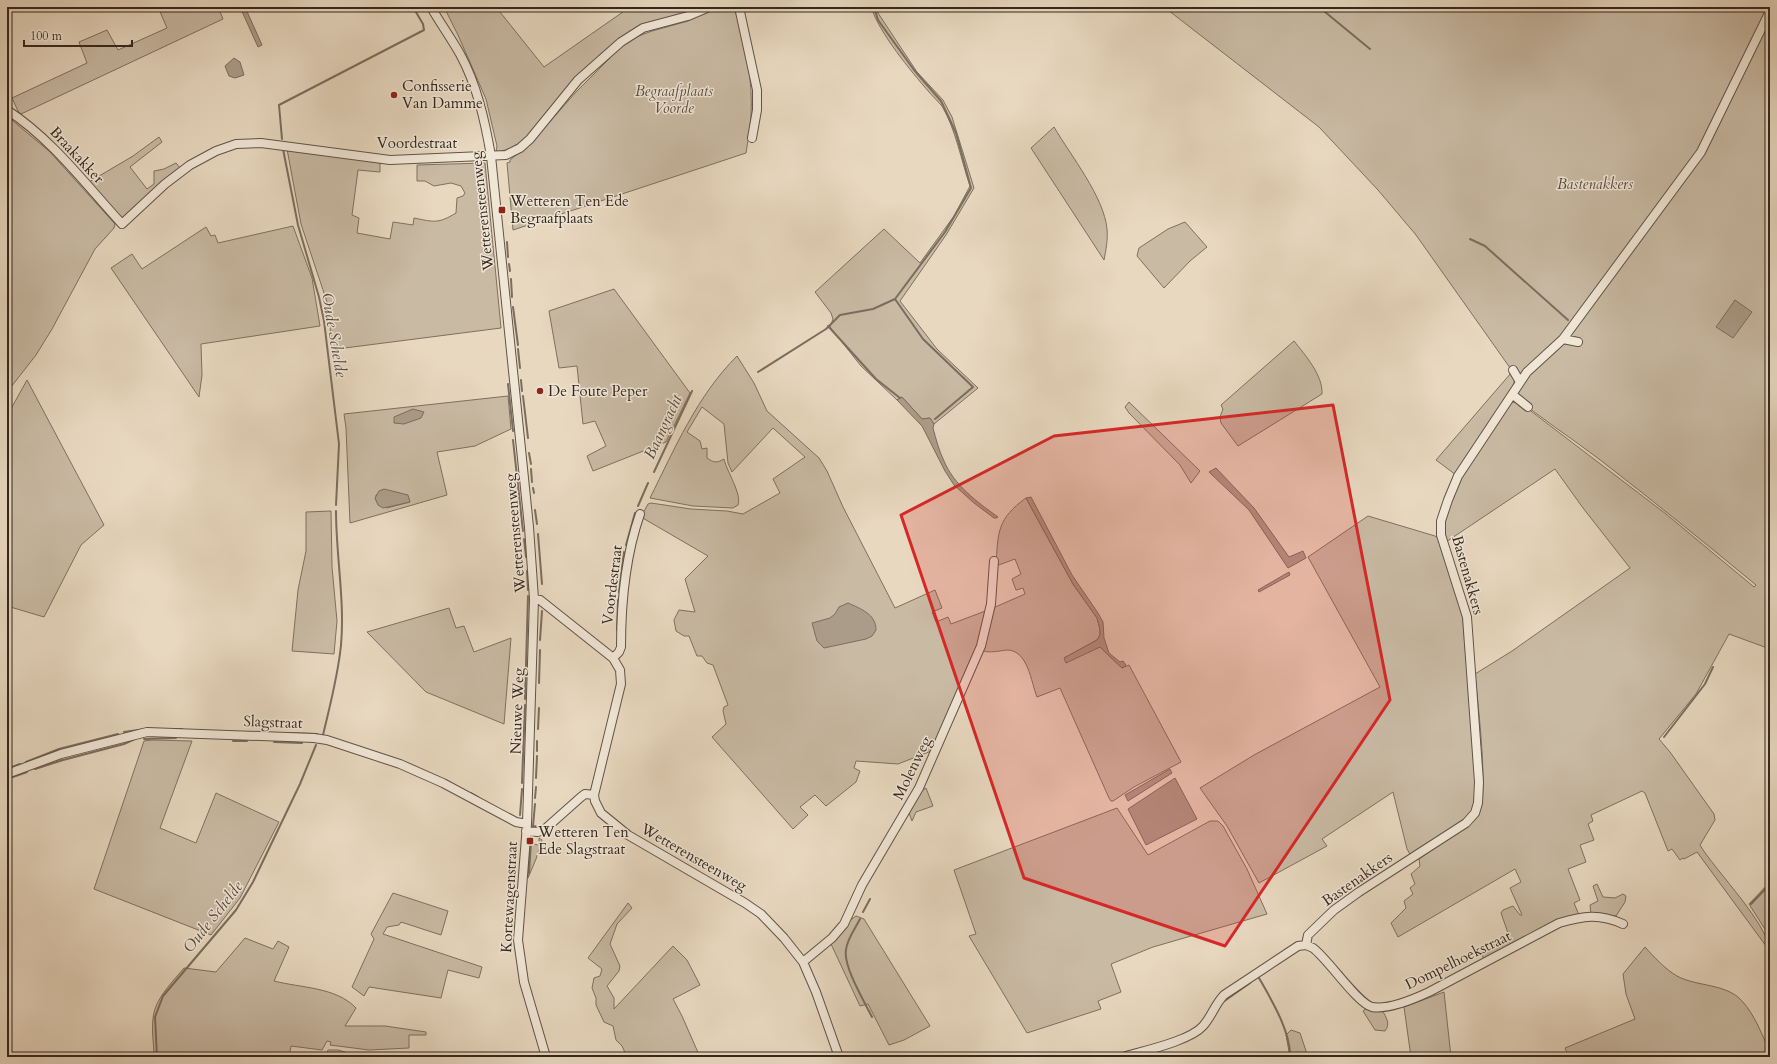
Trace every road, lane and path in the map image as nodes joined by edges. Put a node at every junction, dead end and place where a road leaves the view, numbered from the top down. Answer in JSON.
{"nodes":[{"id":1,"x":431,"y":7,"type":"edge"},
{"id":2,"x":710,"y":7,"type":"edge"},
{"id":3,"x":739,"y":7,"type":"edge"},
{"id":4,"x":1770,"y":11,"type":"edge"},
{"id":5,"x":7,"y":110,"type":"edge"},
{"id":6,"x":752,"y":138,"type":"dead end"},
{"id":7,"x":491,"y":156,"type":"junction"},
{"id":8,"x":122,"y":224,"type":"joint"},
{"id":9,"x":1563,"y":338,"type":"junction"},
{"id":10,"x":1578,"y":342,"type":"dead end"},
{"id":11,"x":1513,"y":370,"type":"dead end"},
{"id":12,"x":1520,"y":382,"type":"junction"},
{"id":13,"x":1513,"y":395,"type":"junction"},
{"id":14,"x":1528,"y":408,"type":"dead end"},
{"id":15,"x":640,"y":514,"type":"dead end"},
{"id":16,"x":994,"y":561,"type":"dead end"},
{"id":17,"x":534,"y":599,"type":"junction"},
{"id":18,"x":613,"y":658,"type":"junction"},
{"id":19,"x":7,"y":774,"type":"edge"},
{"id":20,"x":594,"y":795,"type":"junction"},
{"id":21,"x":527,"y":827,"type":"junction"},
{"id":22,"x":1623,"y":924,"type":"dead end"},
{"id":23,"x":1306,"y":945,"type":"junction"},
{"id":24,"x":804,"y":962,"type":"junction"},
{"id":25,"x":546,"y":1057,"type":"edge"},
{"id":26,"x":839,"y":1057,"type":"edge"},
{"id":27,"x":1123,"y":1057,"type":"edge"}],
"edges":[{"from":1,"to":7,"type":"street","name":"Wetterensteenweg"},
{"from":2,"to":7,"type":"street","name":"Voordestraat"},
{"from":3,"to":6,"type":"street"},
{"from":4,"to":9,"type":"street","name":"Bastenakkers"},
{"from":5,"to":8,"type":"street","name":"Braakakker"},
{"from":7,"to":8,"type":"street","name":"Voordestraat"},
{"from":7,"to":17,"type":"street","name":"Wetterensteenweg"},
{"from":9,"to":10,"type":"street"},
{"from":9,"to":12,"type":"street","name":"Bastenakkers"},
{"from":11,"to":12,"type":"street"},
{"from":12,"to":13,"type":"street","name":"Bastenakkers"},
{"from":13,"to":14,"type":"street"},
{"from":13,"to":23,"type":"street","name":"Bastenakkers"},
{"from":15,"to":18,"type":"street","name":"Voordestraat"},
{"from":16,"to":24,"type":"street","name":"Molenweg"},
{"from":17,"to":18,"type":"street","name":"Wetterensteenweg"},
{"from":17,"to":21,"type":"street","name":"Nieuwe Weg"},
{"from":18,"to":20,"type":"street","name":"Wetterensteenweg"},
{"from":19,"to":21,"type":"street","name":"Slagstraat"},
{"from":20,"to":21,"type":"street","name":"Kortewagenstraat"},
{"from":20,"to":24,"type":"street","name":"Wetterensteenweg"},
{"from":21,"to":25,"type":"street","name":"Kortewagenstraat"},
{"from":22,"to":23,"type":"street","name":"Dompelhoekstraat"},
{"from":23,"to":27,"type":"street"},
{"from":24,"to":26,"type":"street","name":"Wetterensteenweg"}]}
